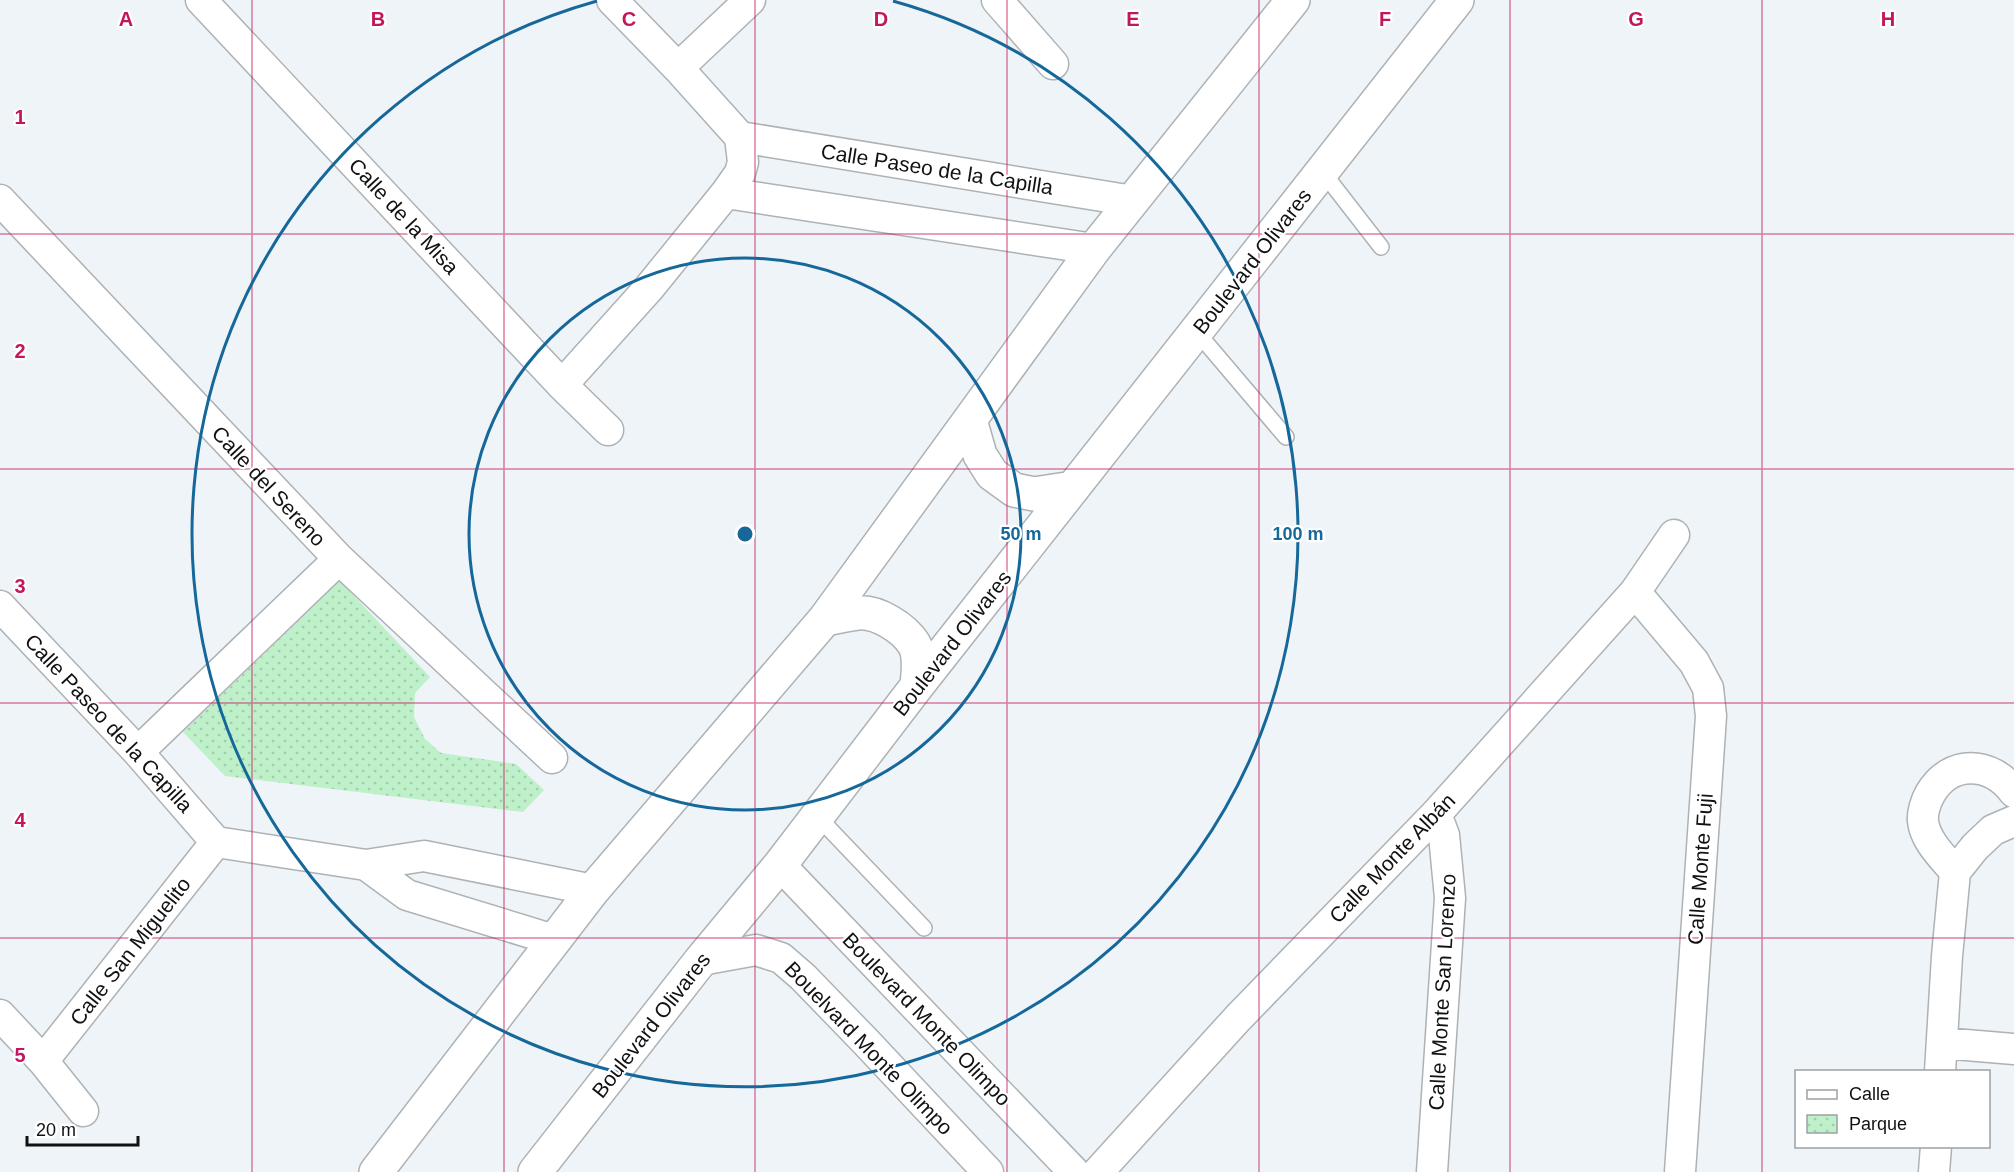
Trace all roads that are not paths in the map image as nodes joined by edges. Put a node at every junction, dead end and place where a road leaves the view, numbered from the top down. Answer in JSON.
{"nodes":[{"id":1,"x":201,"y":0,"type":"edge"},
{"id":2,"x":612,"y":0,"type":"edge"},
{"id":3,"x":750,"y":0,"type":"edge"},
{"id":4,"x":998,"y":0,"type":"edge"},
{"id":5,"x":1293,"y":0,"type":"edge"},
{"id":6,"x":1457,"y":0,"type":"edge"},
{"id":7,"x":1053,"y":64,"type":"dead end"},
{"id":8,"x":678,"y":68,"type":"junction"},
{"id":9,"x":741,"y":150,"type":"junction"},
{"id":10,"x":1322,"y":171,"type":"junction"},
{"id":11,"x":726,"y":193,"type":"junction"},
{"id":12,"x":0,"y":200,"type":"edge"},
{"id":13,"x":1133,"y":201,"type":"junction"},
{"id":14,"x":1381,"y":248,"type":"dead end"},
{"id":15,"x":1094,"y":249,"type":"junction"},
{"id":16,"x":1196,"y":331,"type":"junction"},
{"id":17,"x":562,"y":385,"type":"junction"},
{"id":18,"x":970,"y":420,"type":"junction"},
{"id":19,"x":608,"y":430,"type":"dead end"},
{"id":20,"x":1286,"y":437,"type":"dead end"},
{"id":21,"x":1073,"y":488,"type":"junction"},
{"id":22,"x":1674,"y":535,"type":"dead end"},
{"id":23,"x":339,"y":559,"type":"junction"},
{"id":24,"x":1635,"y":592,"type":"junction"},
{"id":25,"x":0,"y":606,"type":"edge"},
{"id":26,"x":825,"y":619,"type":"junction"},
{"id":27,"x":917,"y":686,"type":"junction"},
{"id":28,"x":138,"y":752,"type":"junction"},
{"id":29,"x":552,"y":758,"type":"dead end"},
{"id":30,"x":2014,"y":792,"type":"edge"},
{"id":31,"x":1436,"y":814,"type":"junction"},
{"id":32,"x":818,"y":817,"type":"junction"},
{"id":33,"x":2014,"y":821,"type":"edge"},
{"id":34,"x":216,"y":842,"type":"junction"},
{"id":35,"x":366,"y":865,"type":"junction"},
{"id":36,"x":780,"y":865,"type":"junction"},
{"id":37,"x":1955,"y":872,"type":"junction"},
{"id":38,"x":592,"y":890,"type":"junction"},
{"id":39,"x":924,"y":928,"type":"dead end"},
{"id":40,"x":554,"y":940,"type":"junction"},
{"id":41,"x":701,"y":960,"type":"junction"},
{"id":42,"x":0,"y":1016,"type":"edge"},
{"id":43,"x":2014,"y":1049,"type":"edge"},
{"id":44,"x":1941,"y":1057,"type":"edge"},
{"id":45,"x":43,"y":1061,"type":"junction"},
{"id":46,"x":83,"y":1111,"type":"dead end"},
{"id":47,"x":1936,"y":1148,"type":"edge"},
{"id":48,"x":376,"y":1172,"type":"edge"},
{"id":49,"x":535,"y":1172,"type":"edge"},
{"id":50,"x":988,"y":1172,"type":"edge"},
{"id":51,"x":1074,"y":1172,"type":"edge"},
{"id":52,"x":1098,"y":1172,"type":"edge"},
{"id":53,"x":1432,"y":1172,"type":"edge"},
{"id":54,"x":1680,"y":1172,"type":"edge"},
{"id":55,"x":1934,"y":1172,"type":"edge"}],
"edges":[{"from":1,"to":17,"type":"street","name":"Calle de la Misa"},
{"from":2,"to":8,"type":"street"},
{"from":3,"to":8,"type":"street"},
{"from":4,"to":7,"type":"street"},
{"from":5,"to":13,"type":"street"},
{"from":6,"to":10,"type":"street","name":"Boulevard Olivares"},
{"from":8,"to":9,"type":"street"},
{"from":9,"to":11,"type":"street"},
{"from":9,"to":13,"type":"street","name":"Calle Paseo de la Capilla"},
{"from":10,"to":14,"type":"lane"},
{"from":10,"to":16,"type":"street","name":"Boulevard Olivares"},
{"from":11,"to":15,"type":"street"},
{"from":11,"to":17,"type":"street"},
{"from":12,"to":23,"type":"street","name":"Calle del Sereno"},
{"from":13,"to":15,"type":"street"},
{"from":15,"to":18,"type":"street"},
{"from":16,"to":20,"type":"lane"},
{"from":16,"to":21,"type":"street","name":"Boulevard Olivares"},
{"from":17,"to":19,"type":"street","name":"Calle de la Misa"},
{"from":18,"to":21,"type":"street"},
{"from":18,"to":26,"type":"street"},
{"from":21,"to":27,"type":"street","name":"Boulevard Olivares"},
{"from":22,"to":24,"type":"street","name":"Calle Monte Albán"},
{"from":23,"to":28,"type":"street"},
{"from":23,"to":29,"type":"street","name":"Calle del Sereno"},
{"from":24,"to":31,"type":"street","name":"Calle Monte Albán"},
{"from":24,"to":54,"type":"street","name":"Calle Monte Fuji"},
{"from":25,"to":28,"type":"street","name":"Calle Paseo de la Capilla"},
{"from":26,"to":27,"type":"street"},
{"from":26,"to":38,"type":"street"},
{"from":27,"to":32,"type":"street","name":"Boulevard Olivares"},
{"from":28,"to":34,"type":"street","name":"Calle Paseo de la Capilla"},
{"from":30,"to":37,"type":"street"},
{"from":31,"to":52,"type":"street","name":"Calle Monte Albán"},
{"from":31,"to":53,"type":"street","name":"Calle Monte San Lorenzo"},
{"from":32,"to":36,"type":"street","name":"Boulevard Olivares"},
{"from":32,"to":39,"type":"lane"},
{"from":33,"to":37,"type":"street"},
{"from":34,"to":35,"type":"street"},
{"from":34,"to":45,"type":"street","name":"Calle San Miguelito"},
{"from":35,"to":38,"type":"street"},
{"from":35,"to":40,"type":"street"},
{"from":36,"to":41,"type":"street","name":"Boulevard Olivares"},
{"from":36,"to":51,"type":"street","name":"Boulevard Monte Olimpo"},
{"from":37,"to":44,"type":"street"},
{"from":38,"to":40,"type":"street"},
{"from":40,"to":48,"type":"street"},
{"from":41,"to":49,"type":"street","name":"Boulevard Olivares"},
{"from":41,"to":50,"type":"street","name":"Bouelvard Monte Olimpo"},
{"from":42,"to":45,"type":"street"},
{"from":43,"to":44,"type":"street"},
{"from":45,"to":46,"type":"street"},
{"from":47,"to":55,"type":"street"}]}
